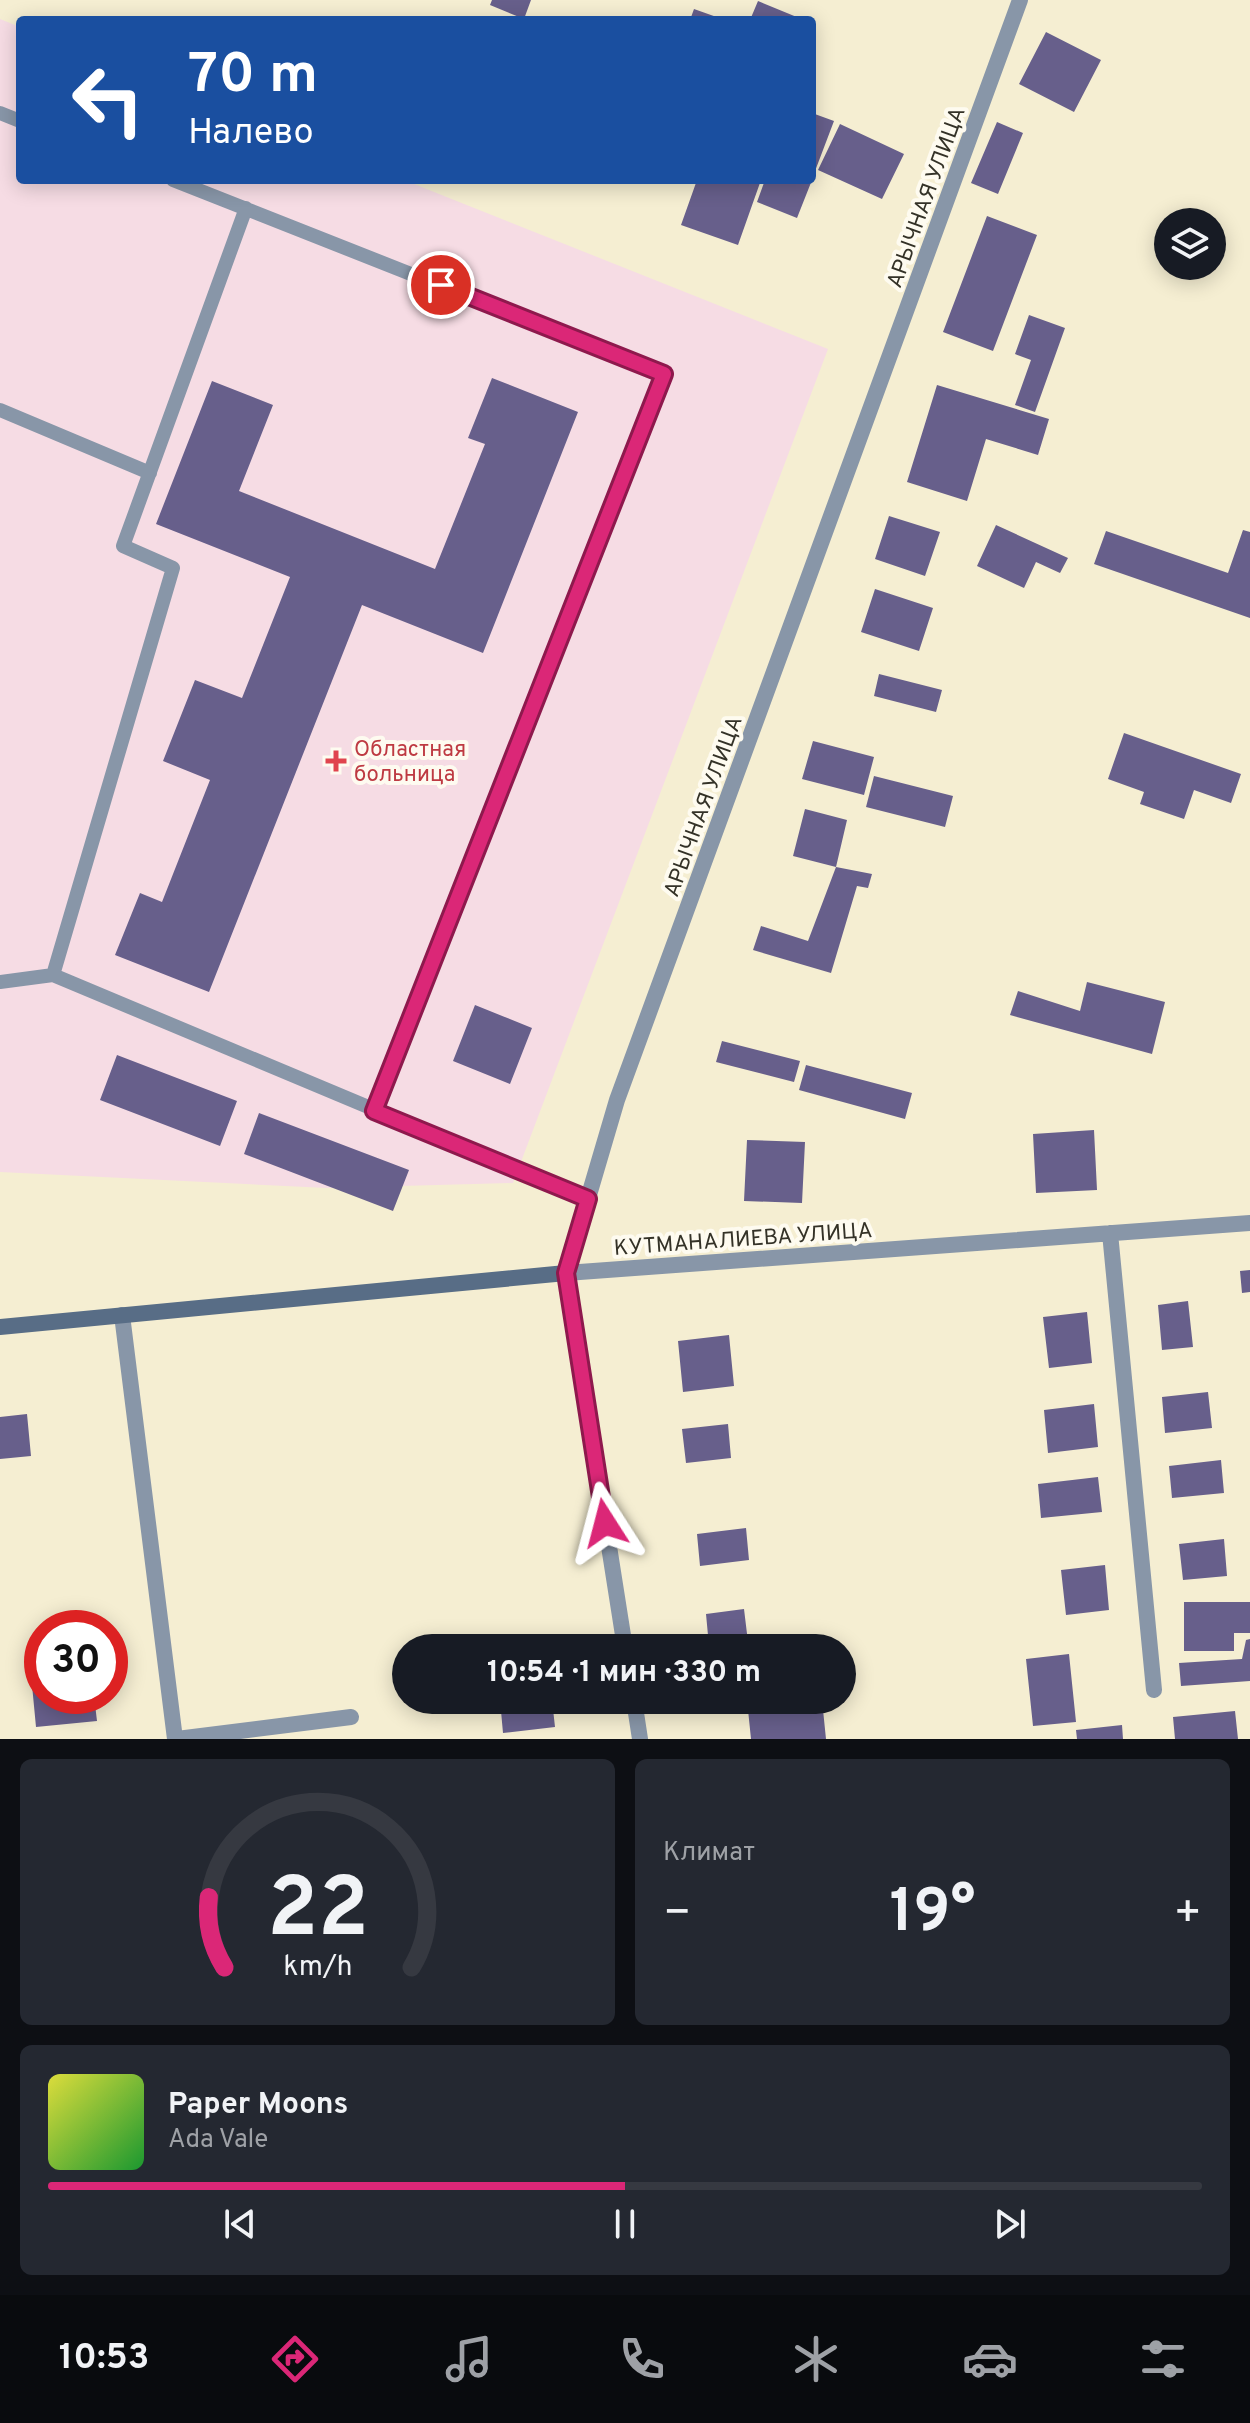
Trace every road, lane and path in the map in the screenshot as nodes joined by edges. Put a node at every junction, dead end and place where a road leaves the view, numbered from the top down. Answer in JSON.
{"nodes":[{"id":1,"x":1020,"y":0,"type":"edge"},
{"id":2,"x":183,"y":184,"type":"edge"},
{"id":3,"x":246,"y":208,"type":"junction"},
{"id":4,"x":0,"y":410,"type":"edge"},
{"id":5,"x":150,"y":473,"type":"junction"},
{"id":6,"x":53,"y":975,"type":"junction"},
{"id":7,"x":0,"y":982,"type":"edge"},
{"id":8,"x":374,"y":1111,"type":"junction"},
{"id":9,"x":588,"y":1199,"type":"junction"},
{"id":10,"x":1250,"y":1223,"type":"edge"},
{"id":11,"x":1110,"y":1233,"type":"junction"},
{"id":12,"x":566,"y":1273,"type":"junction"},
{"id":13,"x":122,"y":1315,"type":"junction"},
{"id":14,"x":0,"y":1327,"type":"edge"},
{"id":15,"x":623,"y":1634,"type":"edge"},
{"id":16,"x":1154,"y":1690,"type":"dead end"},
{"id":17,"x":636,"y":1714,"type":"edge"},
{"id":18,"x":351,"y":1717,"type":"dead end"},
{"id":19,"x":176,"y":1739,"type":"edge"},
{"id":20,"x":640,"y":1739,"type":"edge"}],
"edges":[{"from":1,"to":9,"type":"street","name":"АРЫЧНАЯ УЛИЦА"},
{"from":2,"to":3,"type":"lane"},
{"from":3,"to":5,"type":"lane"},
{"from":3,"to":8,"type":"lane"},
{"from":4,"to":5,"type":"lane"},
{"from":5,"to":6,"type":"lane"},
{"from":6,"to":7,"type":"lane"},
{"from":6,"to":8,"type":"lane"},
{"from":8,"to":9,"type":"lane"},
{"from":9,"to":12,"type":"street","name":"АРЫЧНАЯ УЛИЦА"},
{"from":10,"to":11,"type":"street","name":"КУТМАНАЛИЕВА УЛИЦА"},
{"from":11,"to":12,"type":"street","name":"КУТМАНАЛИЕВА УЛИЦА"},
{"from":11,"to":16,"type":"street"},
{"from":12,"to":13,"type":"street","name":"КУТМАНАЛИЕВА УЛИЦА"},
{"from":12,"to":15,"type":"street","name":"АРЫЧНАЯ УЛИЦА"},
{"from":13,"to":14,"type":"street","name":"КУТМАНАЛИЕВА УЛИЦА"},
{"from":13,"to":19,"type":"street"},
{"from":17,"to":20,"type":"street"},
{"from":18,"to":19,"type":"street"}]}
